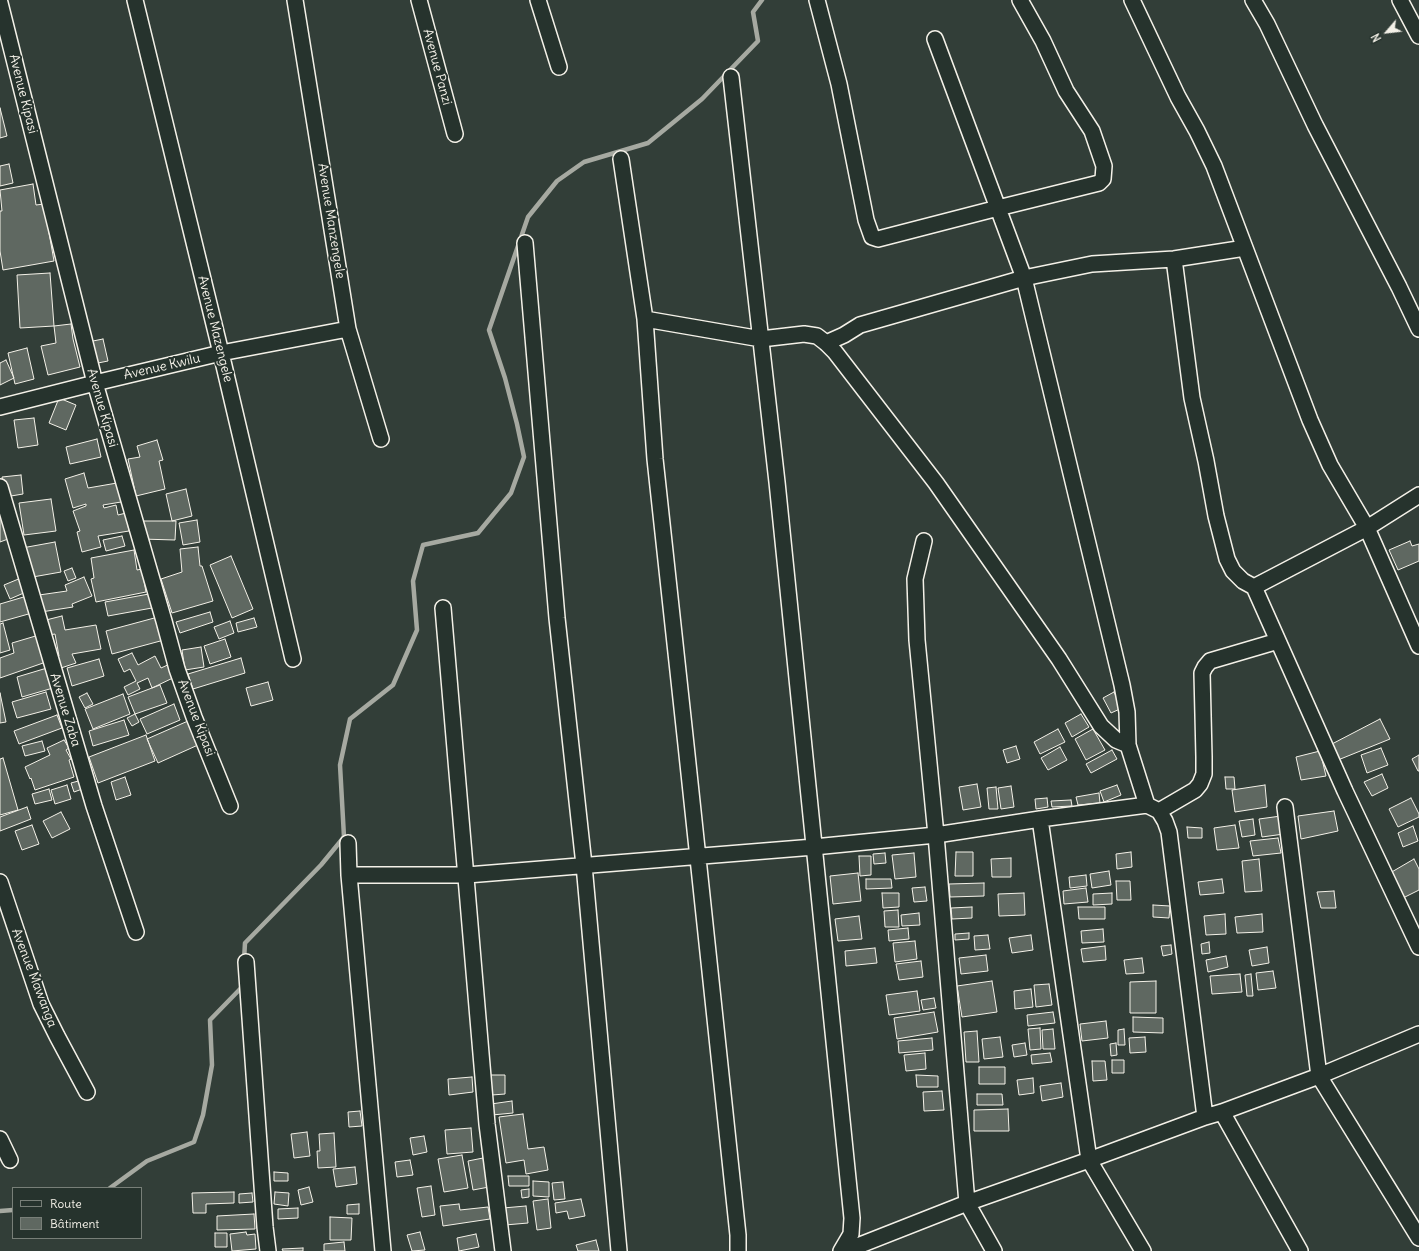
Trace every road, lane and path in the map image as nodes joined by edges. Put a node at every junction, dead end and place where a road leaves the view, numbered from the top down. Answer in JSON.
{"nodes":[{"id":1,"x":135,"y":0,"type":"edge"},
{"id":2,"x":296,"y":0,"type":"edge"},
{"id":3,"x":419,"y":0,"type":"edge"},
{"id":4,"x":538,"y":0,"type":"edge"},
{"id":5,"x":817,"y":0,"type":"edge"},
{"id":6,"x":1020,"y":0,"type":"edge"},
{"id":7,"x":1132,"y":0,"type":"edge"},
{"id":8,"x":1253,"y":0,"type":"edge"},
{"id":9,"x":1400,"y":0,"type":"edge"},
{"id":10,"x":0,"y":3,"type":"edge"},
{"id":11,"x":1419,"y":36,"type":"edge"},
{"id":12,"x":935,"y":39,"type":"dead end"},
{"id":13,"x":559,"y":67,"type":"dead end"},
{"id":14,"x":731,"y":77,"type":"dead end"},
{"id":15,"x":455,"y":134,"type":"dead end"},
{"id":16,"x":621,"y":159,"type":"dead end"},
{"id":17,"x":998,"y":208,"type":"junction"},
{"id":18,"x":525,"y":243,"type":"dead end"},
{"id":19,"x":1245,"y":248,"type":"junction"},
{"id":20,"x":1174,"y":259,"type":"junction"},
{"id":21,"x":1024,"y":278,"type":"junction"},
{"id":22,"x":645,"y":319,"type":"junction"},
{"id":23,"x":348,"y":329,"type":"junction"},
{"id":24,"x":1419,"y":329,"type":"edge"},
{"id":25,"x":761,"y":339,"type":"junction"},
{"id":26,"x":826,"y":343,"type":"junction"},
{"id":27,"x":221,"y":353,"type":"junction"},
{"id":28,"x":94,"y":383,"type":"junction"},
{"id":29,"x":0,"y":407,"type":"edge"},
{"id":30,"x":381,"y":439,"type":"dead end"},
{"id":31,"x":0,"y":487,"type":"edge"},
{"id":32,"x":1419,"y":495,"type":"edge"},
{"id":33,"x":1366,"y":528,"type":"junction"},
{"id":34,"x":924,"y":541,"type":"dead end"},
{"id":35,"x":1254,"y":586,"type":"junction"},
{"id":36,"x":443,"y":608,"type":"dead end"},
{"id":37,"x":1278,"y":641,"type":"junction"},
{"id":38,"x":1419,"y":646,"type":"edge"},
{"id":39,"x":293,"y":659,"type":"dead end"},
{"id":40,"x":1128,"y":745,"type":"junction"},
{"id":41,"x":230,"y":806,"type":"dead end"},
{"id":42,"x":1285,"y":807,"type":"dead end"},
{"id":43,"x":1153,"y":808,"type":"junction"},
{"id":44,"x":1040,"y":819,"type":"junction"},
{"id":45,"x":936,"y":835,"type":"junction"},
{"id":46,"x":348,"y":844,"type":"dead end"},
{"id":47,"x":814,"y":847,"type":"junction"},
{"id":48,"x":698,"y":856,"type":"junction"},
{"id":49,"x":584,"y":865,"type":"junction"},
{"id":50,"x":349,"y":875,"type":"junction"},
{"id":51,"x":467,"y":875,"type":"junction"},
{"id":52,"x":0,"y":882,"type":"edge"},
{"id":53,"x":136,"y":932,"type":"dead end"},
{"id":54,"x":1419,"y":947,"type":"edge"},
{"id":55,"x":246,"y":962,"type":"dead end"},
{"id":56,"x":1419,"y":1034,"type":"edge"},
{"id":57,"x":1319,"y":1076,"type":"junction"},
{"id":58,"x":87,"y":1092,"type":"dead end"},
{"id":59,"x":1222,"y":1112,"type":"junction"},
{"id":60,"x":1205,"y":1117,"type":"junction"},
{"id":61,"x":0,"y":1139,"type":"edge"},
{"id":62,"x":10,"y":1160,"type":"dead end"},
{"id":63,"x":1089,"y":1160,"type":"junction"},
{"id":64,"x":968,"y":1203,"type":"junction"},
{"id":65,"x":1419,"y":1238,"type":"edge"},
{"id":66,"x":268,"y":1251,"type":"edge"},
{"id":67,"x":383,"y":1251,"type":"edge"},
{"id":68,"x":503,"y":1251,"type":"edge"},
{"id":69,"x":619,"y":1251,"type":"edge"},
{"id":70,"x":738,"y":1251,"type":"edge"},
{"id":71,"x":841,"y":1251,"type":"edge"},
{"id":72,"x":845,"y":1251,"type":"edge"},
{"id":73,"x":994,"y":1251,"type":"edge"},
{"id":74,"x":1143,"y":1251,"type":"edge"},
{"id":75,"x":1300,"y":1251,"type":"edge"}],
"edges":[{"from":1,"to":27,"type":"street","name":"Avenue Mazengele"},
{"from":2,"to":23,"type":"street","name":"Avenue Manzengele"},
{"from":3,"to":15,"type":"street","name":"Avenue Panzi"},
{"from":4,"to":13,"type":"street"},
{"from":5,"to":17,"type":"street"},
{"from":6,"to":17,"type":"street"},
{"from":7,"to":19,"type":"street"},
{"from":8,"to":24,"type":"street"},
{"from":9,"to":11,"type":"street"},
{"from":10,"to":28,"type":"street","name":"Avenue Kipasi"},
{"from":12,"to":17,"type":"street"},
{"from":14,"to":25,"type":"street"},
{"from":16,"to":22,"type":"street"},
{"from":17,"to":21,"type":"street"},
{"from":18,"to":49,"type":"street"},
{"from":19,"to":20,"type":"street"},
{"from":19,"to":33,"type":"street"},
{"from":20,"to":21,"type":"street"},
{"from":20,"to":35,"type":"street"},
{"from":21,"to":26,"type":"street"},
{"from":21,"to":40,"type":"street"},
{"from":22,"to":25,"type":"street"},
{"from":22,"to":48,"type":"street"},
{"from":23,"to":27,"type":"street","name":"Avenue Kwilu"},
{"from":23,"to":30,"type":"street","name":"Avenue Manzengele"},
{"from":25,"to":26,"type":"street"},
{"from":25,"to":47,"type":"street"},
{"from":26,"to":40,"type":"street"},
{"from":27,"to":28,"type":"street","name":"Avenue Kwilu"},
{"from":27,"to":39,"type":"street","name":"Avenue Mazengele"},
{"from":28,"to":29,"type":"street","name":"Avenue Kwilu"},
{"from":28,"to":41,"type":"street","name":"Avenue Kipasi"},
{"from":31,"to":53,"type":"street","name":"Avenue Zaba"},
{"from":32,"to":33,"type":"street"},
{"from":33,"to":35,"type":"street"},
{"from":33,"to":38,"type":"street"},
{"from":34,"to":45,"type":"street"},
{"from":35,"to":37,"type":"street"},
{"from":36,"to":51,"type":"street"},
{"from":37,"to":43,"type":"street"},
{"from":37,"to":54,"type":"street"},
{"from":40,"to":43,"type":"street"},
{"from":42,"to":57,"type":"street"},
{"from":43,"to":44,"type":"street"},
{"from":43,"to":60,"type":"street"},
{"from":44,"to":45,"type":"street"},
{"from":44,"to":63,"type":"street"},
{"from":45,"to":47,"type":"street"},
{"from":45,"to":64,"type":"street"},
{"from":46,"to":50,"type":"street"},
{"from":47,"to":48,"type":"street"},
{"from":47,"to":71,"type":"street"},
{"from":48,"to":49,"type":"street"},
{"from":48,"to":70,"type":"street"},
{"from":49,"to":51,"type":"street"},
{"from":49,"to":69,"type":"street"},
{"from":50,"to":51,"type":"street"},
{"from":50,"to":67,"type":"street"},
{"from":51,"to":68,"type":"street"},
{"from":52,"to":58,"type":"street","name":"Avenue Mawanga"},
{"from":55,"to":66,"type":"street"},
{"from":56,"to":57,"type":"street"},
{"from":57,"to":59,"type":"street"},
{"from":57,"to":65,"type":"street"},
{"from":59,"to":60,"type":"street"},
{"from":59,"to":75,"type":"street"},
{"from":60,"to":63,"type":"street"},
{"from":61,"to":62,"type":"street"},
{"from":63,"to":64,"type":"street"},
{"from":63,"to":74,"type":"street"},
{"from":64,"to":72,"type":"street"},
{"from":64,"to":73,"type":"street"}]}
